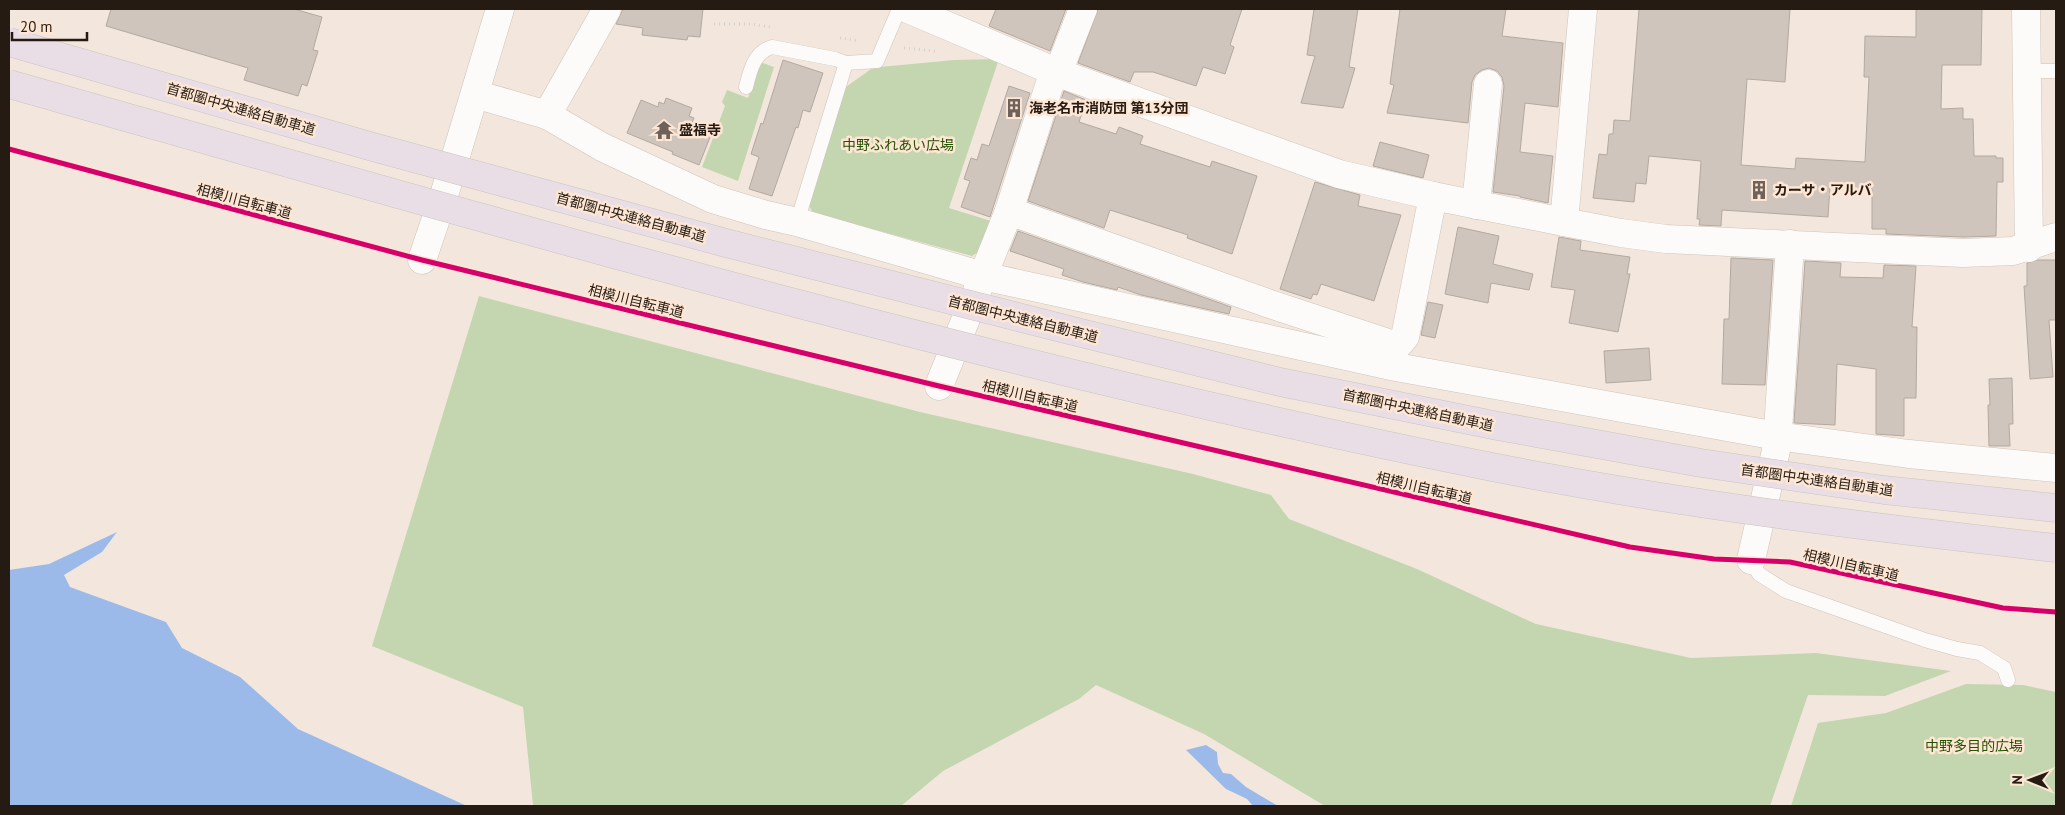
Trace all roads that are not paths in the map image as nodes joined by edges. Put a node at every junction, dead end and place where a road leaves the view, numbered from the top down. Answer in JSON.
{"nodes":[{"id":1,"x":500,"y":9,"type":"edge"},
{"id":2,"x":607,"y":9,"type":"edge"},
{"id":3,"x":899,"y":9,"type":"edge"},
{"id":4,"x":908,"y":9,"type":"edge"},
{"id":5,"x":1083,"y":9,"type":"edge"},
{"id":6,"x":1583,"y":9,"type":"edge"},
{"id":7,"x":2026,"y":9,"type":"edge"},
{"id":8,"x":9,"y":42,"type":"edge"},
{"id":9,"x":846,"y":63,"type":"junction"},
{"id":10,"x":2027,"y":71,"type":"junction"},
{"id":11,"x":2056,"y":71,"type":"edge"},
{"id":12,"x":1056,"y":72,"type":"junction"},
{"id":13,"x":9,"y":84,"type":"edge"},
{"id":14,"x":1488,"y":84,"type":"dead end"},
{"id":15,"x":746,"y":87,"type":"dead end"},
{"id":16,"x":475,"y":94,"type":"junction"},
{"id":17,"x":547,"y":115,"type":"junction"},
{"id":18,"x":1433,"y":196,"type":"junction"},
{"id":19,"x":1476,"y":205,"type":"junction"},
{"id":20,"x":1009,"y":211,"type":"junction"},
{"id":21,"x":797,"y":222,"type":"junction"},
{"id":22,"x":1564,"y":222,"type":"junction"},
{"id":23,"x":2056,"y":237,"type":"edge"},
{"id":24,"x":1790,"y":244,"type":"junction"},
{"id":25,"x":2029,"y":248,"type":"junction"},
{"id":26,"x":422,"y":260,"type":"dead end"},
{"id":27,"x":983,"y":276,"type":"junction"},
{"id":28,"x":939,"y":386,"type":"dead end"},
{"id":29,"x":1777,"y":436,"type":"junction"},
{"id":30,"x":2056,"y":468,"type":"edge"},
{"id":31,"x":2056,"y":508,"type":"edge"},
{"id":32,"x":2056,"y":548,"type":"edge"},
{"id":33,"x":1751,"y":560,"type":"joint"},
{"id":34,"x":2008,"y":680,"type":"dead end"}],
"edges":[{"from":1,"to":16,"type":"street"},
{"from":2,"to":17,"type":"street"},
{"from":3,"to":9,"type":"lane"},
{"from":4,"to":12,"type":"street"},
{"from":5,"to":12,"type":"street"},
{"from":6,"to":22,"type":"street"},
{"from":7,"to":10,"type":"street"},
{"from":8,"to":31,"type":"highway","name":"首都圏中央連絡自動車道","bridge":true},
{"from":9,"to":15,"type":"lane"},
{"from":9,"to":21,"type":"lane"},
{"from":10,"to":11,"type":"lane"},
{"from":10,"to":25,"type":"street"},
{"from":12,"to":18,"type":"street"},
{"from":12,"to":20,"type":"street"},
{"from":13,"to":32,"type":"highway","bridge":true},
{"from":14,"to":19,"type":"street"},
{"from":16,"to":17,"type":"street"},
{"from":16,"to":26,"type":"street"},
{"from":17,"to":21,"type":"street"},
{"from":18,"to":19,"type":"street"},
{"from":18,"to":20,"type":"street"},
{"from":19,"to":22,"type":"street"},
{"from":20,"to":27,"type":"street"},
{"from":21,"to":27,"type":"street"},
{"from":22,"to":24,"type":"street"},
{"from":23,"to":25,"type":"street"},
{"from":24,"to":25,"type":"street"},
{"from":24,"to":29,"type":"street"},
{"from":27,"to":28,"type":"street"},
{"from":27,"to":29,"type":"street"},
{"from":29,"to":30,"type":"street"},
{"from":29,"to":33,"type":"street"},
{"from":33,"to":34,"type":"lane"}]}
